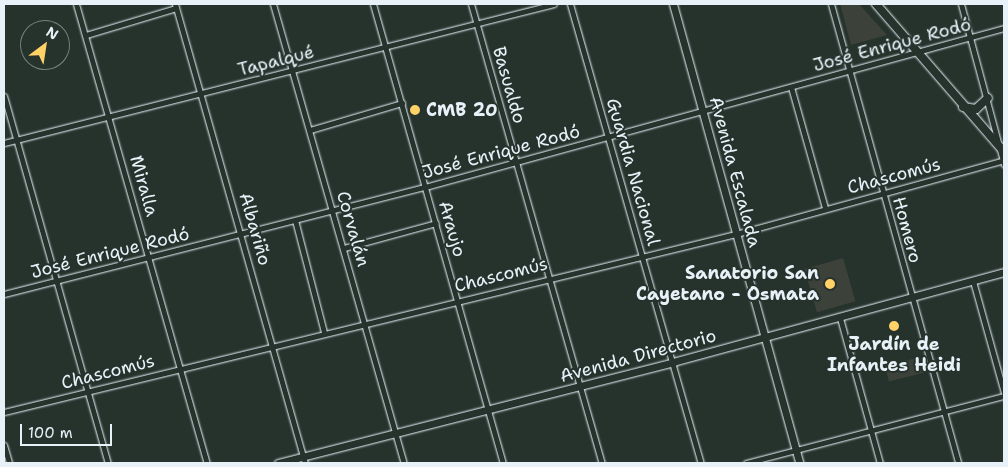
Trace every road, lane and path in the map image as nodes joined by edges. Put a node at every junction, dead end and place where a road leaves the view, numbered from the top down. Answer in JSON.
{"nodes":[{"id":1,"x":76,"y":4,"type":"edge"},
{"id":2,"x":273,"y":4,"type":"edge"},
{"id":3,"x":373,"y":4,"type":"edge"},
{"id":4,"x":471,"y":4,"type":"edge"},
{"id":5,"x":554,"y":4,"type":"edge"},
{"id":6,"x":570,"y":4,"type":"edge"},
{"id":7,"x":673,"y":4,"type":"edge"},
{"id":8,"x":831,"y":4,"type":"edge"},
{"id":9,"x":876,"y":4,"type":"edge"},
{"id":10,"x":962,"y":4,"type":"edge"},
{"id":11,"x":176,"y":6,"type":"edge"},
{"id":12,"x":477,"y":24,"type":"junction"},
{"id":13,"x":1004,"y":28,"type":"edge"},
{"id":14,"x":86,"y":35,"type":"junction"},
{"id":15,"x":971,"y":37,"type":"junction"},
{"id":16,"x":386,"y":47,"type":"junction"},
{"id":17,"x":918,"y":54,"type":"junction"},
{"id":18,"x":849,"y":70,"type":"junction"},
{"id":19,"x":293,"y":71,"type":"junction"},
{"id":20,"x":792,"y":87,"type":"junction"},
{"id":21,"x":202,"y":94,"type":"junction"},
{"id":22,"x":4,"y":96,"type":"edge"},
{"id":23,"x":988,"y":98,"type":"junction"},
{"id":24,"x":402,"y":103,"type":"junction"},
{"id":25,"x":963,"y":107,"type":"junction"},
{"id":26,"x":703,"y":112,"type":"junction"},
{"id":27,"x":110,"y":116,"type":"junction"},
{"id":28,"x":310,"y":130,"type":"junction"},
{"id":29,"x":609,"y":137,"type":"junction"},
{"id":30,"x":16,"y":140,"type":"junction"},
{"id":31,"x":4,"y":143,"type":"edge"},
{"id":32,"x":1003,"y":157,"type":"edge"},
{"id":33,"x":517,"y":162,"type":"junction"},
{"id":34,"x":425,"y":187,"type":"junction"},
{"id":35,"x":883,"y":194,"type":"junction"},
{"id":36,"x":825,"y":208,"type":"junction"},
{"id":37,"x":333,"y":211,"type":"junction"},
{"id":38,"x":295,"y":220,"type":"junction"},
{"id":39,"x":436,"y":223,"type":"junction"},
{"id":40,"x":242,"y":234,"type":"junction"},
{"id":41,"x":736,"y":234,"type":"junction"},
{"id":42,"x":344,"y":248,"type":"junction"},
{"id":43,"x":642,"y":255,"type":"junction"},
{"id":44,"x":150,"y":257,"type":"junction"},
{"id":45,"x":1004,"y":272,"type":"edge"},
{"id":46,"x":551,"y":278,"type":"junction"},
{"id":47,"x":57,"y":281,"type":"junction"},
{"id":48,"x":973,"y":281,"type":"junction"},
{"id":49,"x":4,"y":294,"type":"edge"},
{"id":50,"x":912,"y":298,"type":"junction"},
{"id":51,"x":458,"y":300,"type":"junction"},
{"id":52,"x":840,"y":318,"type":"junction"},
{"id":53,"x":365,"y":322,"type":"junction"},
{"id":54,"x":324,"y":332,"type":"junction"},
{"id":55,"x":766,"y":337,"type":"junction"},
{"id":56,"x":273,"y":345,"type":"junction"},
{"id":57,"x":673,"y":362,"type":"junction"},
{"id":58,"x":180,"y":369,"type":"junction"},
{"id":59,"x":580,"y":386,"type":"junction"},
{"id":60,"x":88,"y":392,"type":"junction"},
{"id":61,"x":1004,"y":395,"type":"edge"},
{"id":62,"x":488,"y":410,"type":"junction"},
{"id":63,"x":4,"y":412,"type":"edge"},
{"id":64,"x":944,"y":412,"type":"junction"},
{"id":65,"x":871,"y":431,"type":"junction"},
{"id":66,"x":395,"y":434,"type":"junction"},
{"id":67,"x":4,"y":445,"type":"edge"},
{"id":68,"x":796,"y":450,"type":"junction"},
{"id":69,"x":304,"y":460,"type":"edge"},
{"id":70,"x":9,"y":463,"type":"edge"},
{"id":71,"x":108,"y":463,"type":"edge"},
{"id":72,"x":207,"y":463,"type":"edge"},
{"id":73,"x":278,"y":463,"type":"edge"},
{"id":74,"x":404,"y":463,"type":"edge"},
{"id":75,"x":503,"y":463,"type":"edge"},
{"id":76,"x":602,"y":463,"type":"edge"},
{"id":77,"x":701,"y":463,"type":"edge"},
{"id":78,"x":746,"y":463,"type":"edge"},
{"id":79,"x":799,"y":463,"type":"edge"},
{"id":80,"x":880,"y":463,"type":"edge"},
{"id":81,"x":958,"y":463,"type":"edge"}],
"edges":[{"from":1,"to":14,"type":"street","name":"Miralla"},
{"from":2,"to":19,"type":"street","name":"Corvalán"},
{"from":3,"to":16,"type":"street","name":"Araujo"},
{"from":4,"to":12,"type":"street","name":"Basualdo"},
{"from":5,"to":12,"type":"street","name":"Tapalqué"},
{"from":6,"to":29,"type":"street","name":"Guardia Nacional"},
{"from":7,"to":26,"type":"main road","name":"Avenida Escalada"},
{"from":8,"to":18,"type":"street","name":"Homero"},
{"from":9,"to":17,"type":"main road"},
{"from":10,"to":15,"type":"street"},
{"from":11,"to":14,"type":"street"},
{"from":11,"to":21,"type":"street","name":"Albariño"},
{"from":12,"to":16,"type":"street","name":"Tapalqué"},
{"from":12,"to":33,"type":"street","name":"Basualdo"},
{"from":13,"to":15,"type":"street","name":"José Enrique Rodó"},
{"from":14,"to":27,"type":"street","name":"Miralla"},
{"from":15,"to":17,"type":"street","name":"José Enrique Rodó"},
{"from":15,"to":23,"type":"street"},
{"from":16,"to":19,"type":"street","name":"Tapalqué"},
{"from":16,"to":24,"type":"street","name":"Araujo"},
{"from":17,"to":18,"type":"street","name":"José Enrique Rodó"},
{"from":17,"to":25,"type":"main road"},
{"from":18,"to":20,"type":"street","name":"José Enrique Rodó"},
{"from":18,"to":35,"type":"street","name":"Homero"},
{"from":19,"to":21,"type":"street","name":"Tapalqué"},
{"from":19,"to":28,"type":"street","name":"Corvalán"},
{"from":20,"to":26,"type":"street","name":"José Enrique Rodó"},
{"from":20,"to":36,"type":"street"},
{"from":21,"to":27,"type":"street","name":"Tapalqué"},
{"from":21,"to":40,"type":"street","name":"Albariño"},
{"from":22,"to":30,"type":"street"},
{"from":23,"to":25,"type":"main road"},
{"from":23,"to":32,"type":"street"},
{"from":24,"to":28,"type":"street"},
{"from":24,"to":34,"type":"street","name":"Araujo"},
{"from":25,"to":32,"type":"main road"},
{"from":26,"to":29,"type":"street","name":"José Enrique Rodó"},
{"from":26,"to":41,"type":"main road","name":"Avenida Escalada"},
{"from":27,"to":30,"type":"street","name":"Tapalqué"},
{"from":27,"to":44,"type":"street","name":"Miralla"},
{"from":28,"to":37,"type":"street","name":"Corvalán"},
{"from":29,"to":33,"type":"street","name":"José Enrique Rodó"},
{"from":29,"to":43,"type":"street","name":"Guardia Nacional"},
{"from":30,"to":31,"type":"street","name":"Tapalqué"},
{"from":30,"to":47,"type":"street"},
{"from":32,"to":35,"type":"street","name":"Chascomús"},
{"from":33,"to":34,"type":"street","name":"José Enrique Rodó"},
{"from":33,"to":46,"type":"street","name":"Basualdo"},
{"from":34,"to":37,"type":"street","name":"José Enrique Rodó"},
{"from":34,"to":39,"type":"street","name":"Araujo"},
{"from":35,"to":36,"type":"street","name":"Chascomús"},
{"from":35,"to":50,"type":"street","name":"Homero"},
{"from":36,"to":41,"type":"street","name":"Chascomús"},
{"from":37,"to":38,"type":"street","name":"José Enrique Rodó"},
{"from":37,"to":42,"type":"street","name":"Corvalán"},
{"from":38,"to":40,"type":"street","name":"José Enrique Rodó"},
{"from":38,"to":54,"type":"street"},
{"from":39,"to":42,"type":"street"},
{"from":39,"to":51,"type":"street","name":"Araujo"},
{"from":40,"to":44,"type":"street","name":"José Enrique Rodó"},
{"from":40,"to":56,"type":"street","name":"Albariño"},
{"from":41,"to":43,"type":"street","name":"Chascomús"},
{"from":41,"to":55,"type":"main road","name":"Avenida Escalada"},
{"from":42,"to":53,"type":"street","name":"Corvalán"},
{"from":43,"to":46,"type":"street","name":"Chascomús"},
{"from":43,"to":57,"type":"street","name":"Guardia Nacional"},
{"from":44,"to":47,"type":"street","name":"José Enrique Rodó"},
{"from":44,"to":58,"type":"street","name":"Miralla"},
{"from":45,"to":48,"type":"main road","name":"Avenida Directorio"},
{"from":46,"to":51,"type":"street","name":"Chascomús"},
{"from":46,"to":59,"type":"street","name":"Basualdo"},
{"from":47,"to":49,"type":"street","name":"José Enrique Rodó"},
{"from":47,"to":60,"type":"street"},
{"from":48,"to":50,"type":"main road","name":"Avenida Directorio"},
{"from":48,"to":61,"type":"street"},
{"from":50,"to":52,"type":"main road","name":"Avenida Directorio"},
{"from":50,"to":64,"type":"street","name":"Homero"},
{"from":51,"to":53,"type":"street","name":"Chascomús"},
{"from":51,"to":62,"type":"street","name":"Araujo"},
{"from":52,"to":55,"type":"main road","name":"Avenida Directorio"},
{"from":52,"to":65,"type":"street"},
{"from":53,"to":54,"type":"street","name":"Chascomús"},
{"from":53,"to":66,"type":"street","name":"Corvalán"},
{"from":54,"to":56,"type":"street","name":"Chascomús"},
{"from":55,"to":57,"type":"main road","name":"Avenida Directorio"},
{"from":55,"to":68,"type":"main road","name":"Avenida Escalada"},
{"from":56,"to":58,"type":"street","name":"Chascomús"},
{"from":56,"to":69,"type":"street","name":"Albariño"},
{"from":57,"to":59,"type":"main road","name":"Avenida Directorio"},
{"from":57,"to":77,"type":"street","name":"Guardia Nacional"},
{"from":58,"to":60,"type":"street","name":"Chascomús"},
{"from":58,"to":72,"type":"street","name":"Miralla"},
{"from":59,"to":62,"type":"main road","name":"Avenida Directorio"},
{"from":59,"to":76,"type":"street","name":"Basualdo"},
{"from":60,"to":63,"type":"street","name":"Chascomús"},
{"from":60,"to":71,"type":"street"},
{"from":61,"to":64,"type":"street"},
{"from":62,"to":66,"type":"main road","name":"Avenida Directorio"},
{"from":62,"to":75,"type":"street","name":"Araujo"},
{"from":64,"to":65,"type":"street"},
{"from":64,"to":81,"type":"street","name":"Homero"},
{"from":65,"to":68,"type":"street"},
{"from":65,"to":80,"type":"street"},
{"from":66,"to":69,"type":"main road","name":"Avenida Directorio"},
{"from":66,"to":74,"type":"street","name":"Corvalán"},
{"from":67,"to":70,"type":"street"},
{"from":68,"to":78,"type":"street"},
{"from":68,"to":79,"type":"main road","name":"Avenida Escalada"},
{"from":69,"to":73,"type":"main road","name":"Avenida Directorio"}]}
